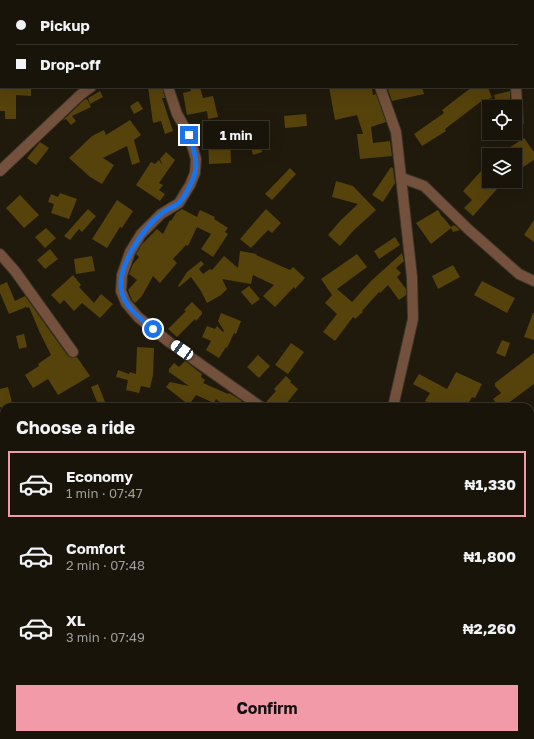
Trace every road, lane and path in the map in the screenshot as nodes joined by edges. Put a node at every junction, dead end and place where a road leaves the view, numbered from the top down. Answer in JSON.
{"nodes":[{"id":1,"x":90,"y":88,"type":"edge"},
{"id":2,"x":168,"y":88,"type":"edge"},
{"id":3,"x":380,"y":88,"type":"edge"},
{"id":4,"x":516,"y":88,"type":"edge"},
{"id":5,"x":517,"y":100,"type":"edge"},
{"id":6,"x":0,"y":171,"type":"edge"},
{"id":7,"x":402,"y":178,"type":"junction"},
{"id":8,"x":0,"y":254,"type":"edge"},
{"id":9,"x":534,"y":281,"type":"edge"},
{"id":10,"x":73,"y":352,"type":"dead end"},
{"id":11,"x":255,"y":403,"type":"edge"},
{"id":12,"x":394,"y":403,"type":"edge"}],
"edges":[{"from":1,"to":6,"type":"street"},
{"from":2,"to":11,"type":"street"},
{"from":3,"to":7,"type":"street"},
{"from":4,"to":5,"type":"street"},
{"from":7,"to":9,"type":"street"},
{"from":7,"to":12,"type":"street"},
{"from":8,"to":10,"type":"street"}]}
